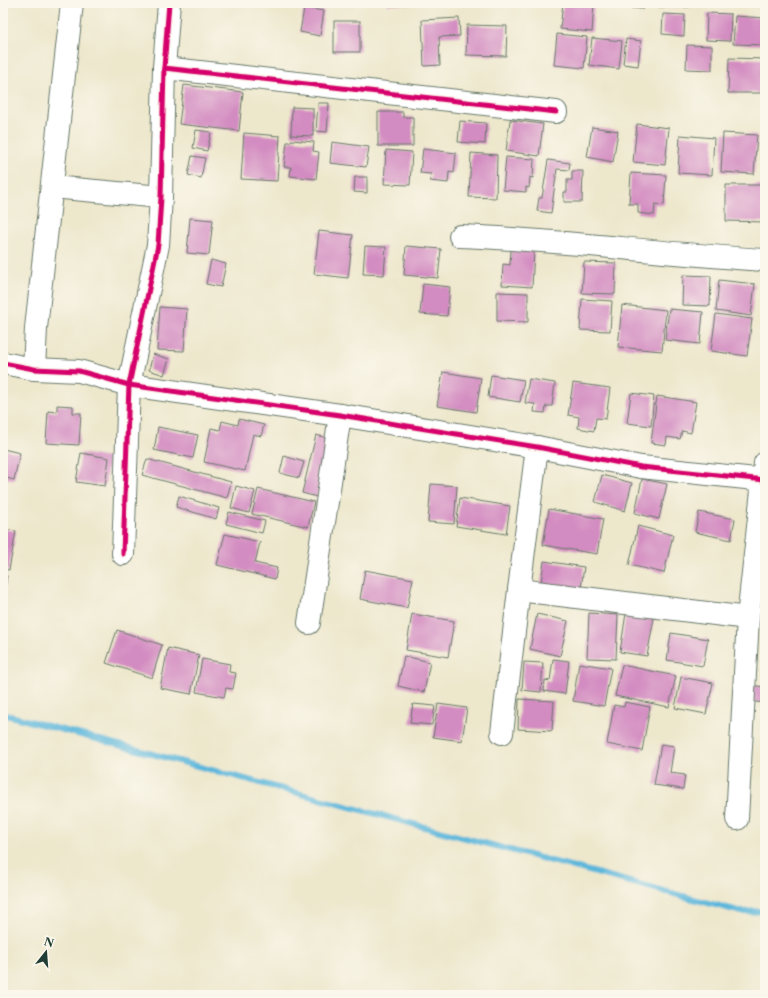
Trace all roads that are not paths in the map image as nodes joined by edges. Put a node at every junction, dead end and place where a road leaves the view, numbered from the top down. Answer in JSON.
{"nodes":[{"id":1,"x":72,"y":3,"type":"edge"},
{"id":2,"x":169,"y":3,"type":"edge"},
{"id":3,"x":164,"y":68,"type":"junction"},
{"id":4,"x":556,"y":112,"type":"dead end"},
{"id":5,"x":52,"y":188,"type":"junction"},
{"id":6,"x":161,"y":197,"type":"junction"},
{"id":7,"x":460,"y":236,"type":"dead end"},
{"id":8,"x":765,"y":260,"type":"edge"},
{"id":9,"x":3,"y":363,"type":"edge"},
{"id":10,"x":34,"y":369,"type":"junction"},
{"id":11,"x":129,"y":386,"type":"junction"},
{"id":12,"x":340,"y":415,"type":"junction"},
{"id":13,"x":537,"y":447,"type":"junction"},
{"id":14,"x":764,"y":474,"type":"edge"},
{"id":15,"x":123,"y":554,"type":"dead end"},
{"id":16,"x":519,"y":590,"type":"junction"},
{"id":17,"x":748,"y":618,"type":"junction"},
{"id":18,"x":309,"y":623,"type":"dead end"},
{"id":19,"x":502,"y":733,"type":"dead end"},
{"id":20,"x":737,"y":819,"type":"dead end"}],
"edges":[{"from":1,"to":5,"type":"street"},
{"from":2,"to":3,"type":"street"},
{"from":3,"to":4,"type":"street"},
{"from":3,"to":6,"type":"street"},
{"from":5,"to":6,"type":"street"},
{"from":5,"to":10,"type":"street"},
{"from":6,"to":11,"type":"street"},
{"from":7,"to":8,"type":"street"},
{"from":9,"to":10,"type":"street"},
{"from":10,"to":11,"type":"street"},
{"from":11,"to":12,"type":"street"},
{"from":11,"to":15,"type":"street"},
{"from":12,"to":13,"type":"street"},
{"from":12,"to":18,"type":"street"},
{"from":13,"to":14,"type":"street"},
{"from":13,"to":16,"type":"street"},
{"from":14,"to":17,"type":"street"},
{"from":16,"to":17,"type":"street"},
{"from":16,"to":19,"type":"street"},
{"from":17,"to":20,"type":"street"}]}
